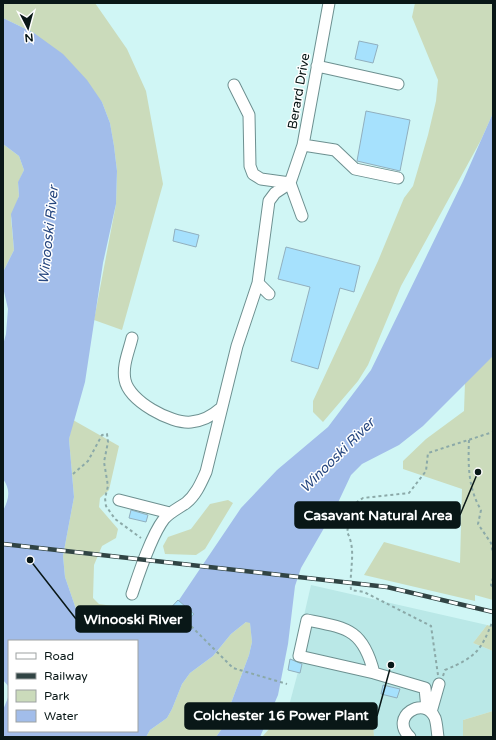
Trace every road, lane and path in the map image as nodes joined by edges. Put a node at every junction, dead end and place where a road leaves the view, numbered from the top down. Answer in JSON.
{"nodes":[{"id":1,"x":329,"y":3,"type":"edge"},
{"id":2,"x":317,"y":66,"type":"junction"},
{"id":3,"x":398,"y":84,"type":"dead end"},
{"id":4,"x":234,"y":85,"type":"dead end"},
{"id":5,"x":303,"y":145,"type":"junction"},
{"id":6,"x":398,"y":178,"type":"dead end"},
{"id":7,"x":290,"y":183,"type":"junction"},
{"id":8,"x":302,"y":216,"type":"dead end"},
{"id":9,"x":258,"y":283,"type":"junction"},
{"id":10,"x":269,"y":294,"type":"dead end"},
{"id":11,"x":132,"y":338,"type":"dead end"},
{"id":12,"x":221,"y":408,"type":"junction"},
{"id":13,"x":493,"y":432,"type":"edge"},
{"id":14,"x":468,"y":440,"type":"junction"},
{"id":15,"x":73,"y":474,"type":"dead end"},
{"id":16,"x":119,"y":500,"type":"dead end"},
{"id":17,"x":170,"y":513,"type":"junction"},
{"id":18,"x":151,"y":544,"type":"junction"},
{"id":19,"x":493,"y":554,"type":"edge"},
{"id":20,"x":493,"y":578,"type":"edge"},
{"id":21,"x":493,"y":587,"type":"edge"},
{"id":22,"x":132,"y":594,"type":"dead end"},
{"id":23,"x":493,"y":620,"type":"edge"},
{"id":24,"x":187,"y":622,"type":"dead end"},
{"id":25,"x":374,"y":673,"type":"junction"},
{"id":26,"x":287,"y":684,"type":"dead end"},
{"id":27,"x":439,"y":684,"type":"junction"},
{"id":28,"x":429,"y":711,"type":"junction"},
{"id":29,"x":410,"y":737,"type":"edge"},
{"id":30,"x":438,"y":737,"type":"edge"}],
"edges":[{"from":1,"to":2,"type":"street","name":"Berard Drive"},
{"from":2,"to":3,"type":"street"},
{"from":2,"to":5,"type":"street","name":"Berard Drive"},
{"from":4,"to":7,"type":"street"},
{"from":5,"to":6,"type":"street"},
{"from":5,"to":7,"type":"street","name":"Berard Drive"},
{"from":7,"to":8,"type":"street"},
{"from":7,"to":9,"type":"street"},
{"from":9,"to":10,"type":"street"},
{"from":9,"to":12,"type":"street"},
{"from":11,"to":12,"type":"street"},
{"from":12,"to":17,"type":"street"},
{"from":13,"to":14,"type":"path"},
{"from":14,"to":19,"type":"path"},
{"from":14,"to":27,"type":"path"},
{"from":15,"to":18,"type":"path"},
{"from":16,"to":17,"type":"street"},
{"from":17,"to":18,"type":"street"},
{"from":18,"to":22,"type":"street"},
{"from":20,"to":21,"type":"path"},
{"from":23,"to":27,"type":"path"},
{"from":24,"to":26,"type":"path"},
{"from":25,"to":25,"type":"street"},
{"from":25,"to":28,"type":"street"},
{"from":27,"to":28,"type":"street"},
{"from":28,"to":29,"type":"street"},
{"from":28,"to":30,"type":"street"}]}
